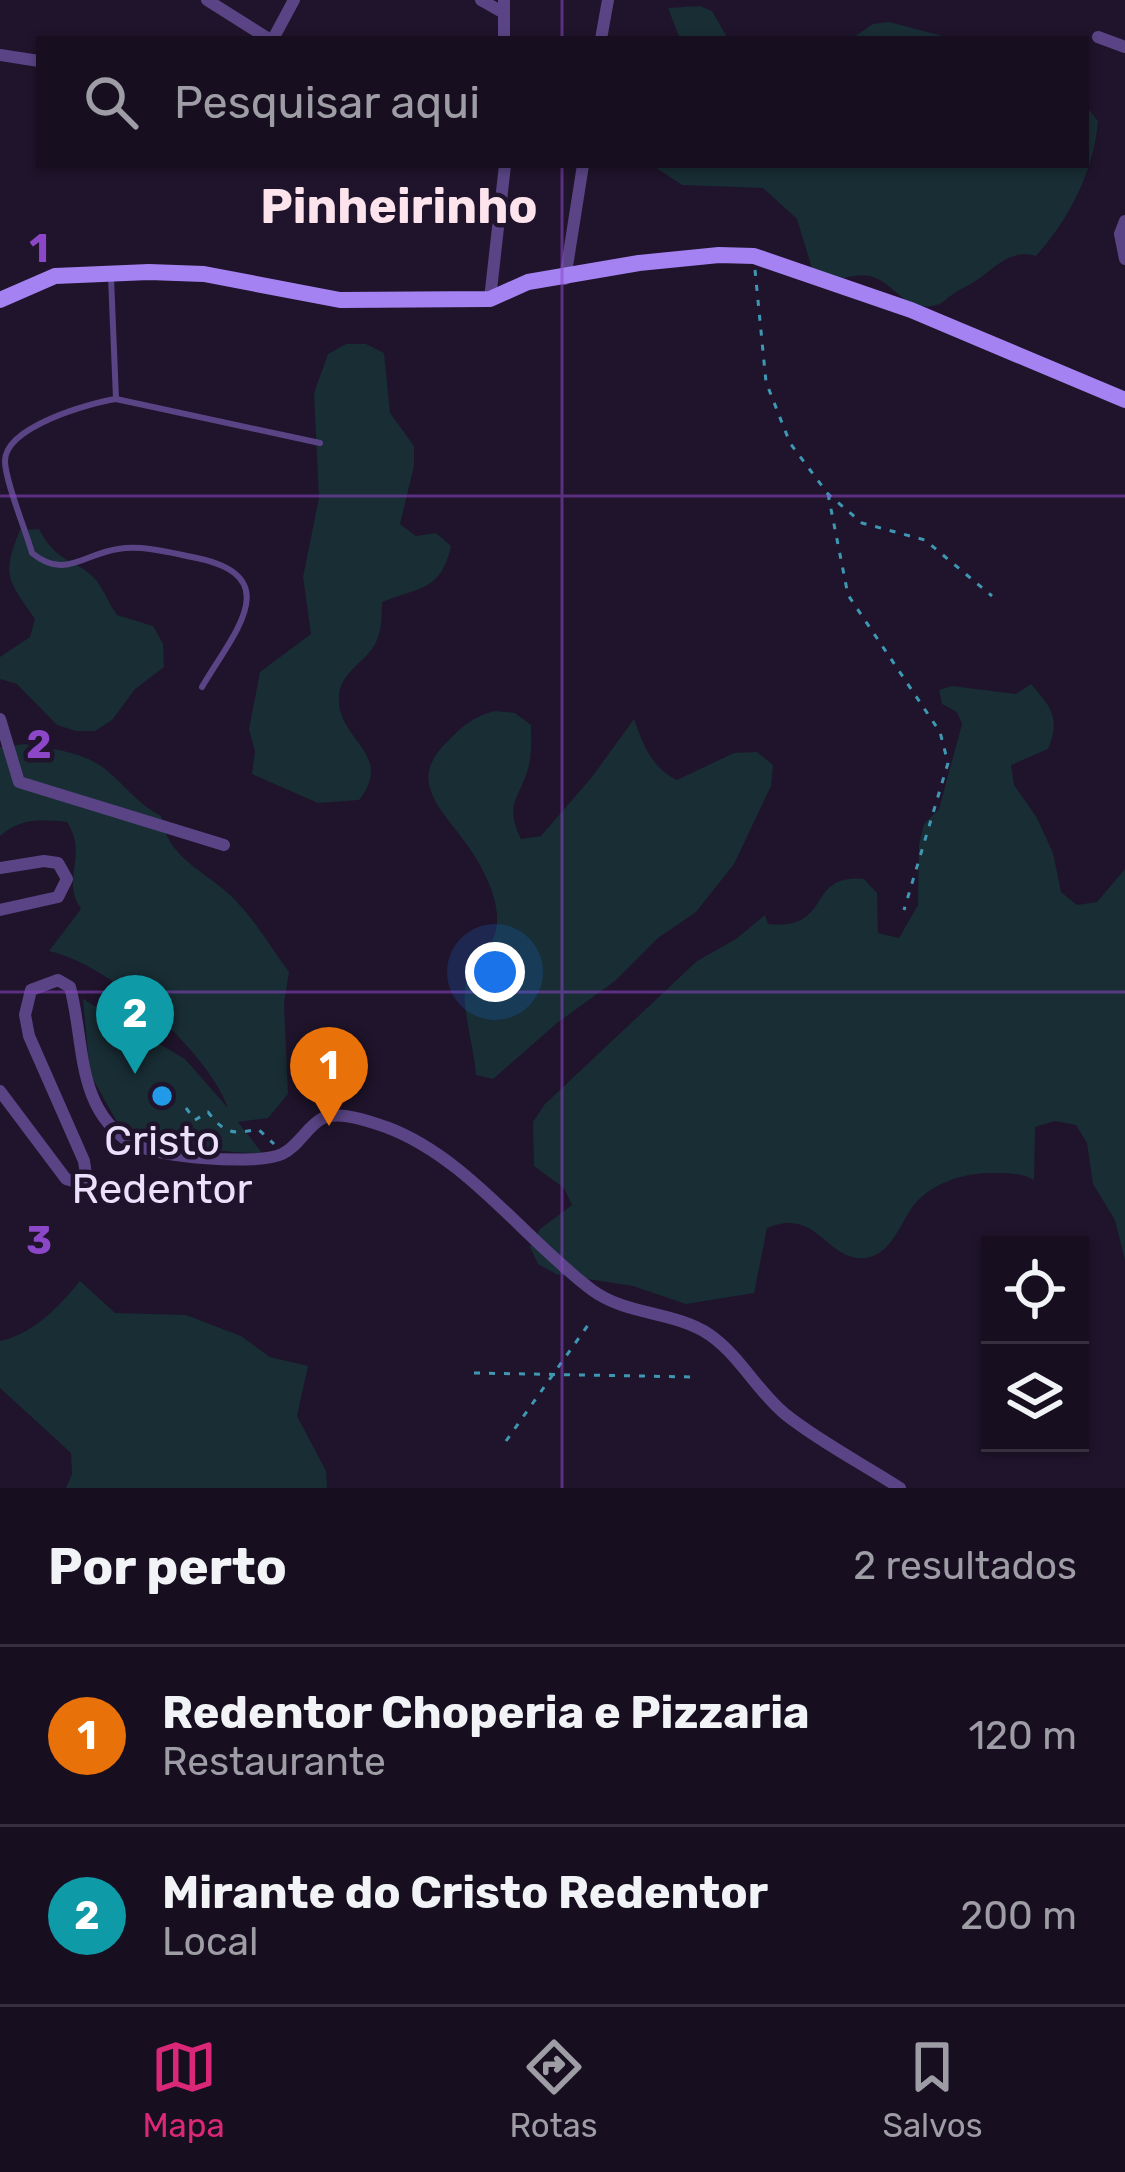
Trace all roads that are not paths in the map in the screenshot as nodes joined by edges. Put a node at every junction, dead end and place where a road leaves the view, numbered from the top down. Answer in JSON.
{"nodes":[{"id":1,"x":207,"y":0,"type":"edge"},
{"id":2,"x":294,"y":0,"type":"edge"},
{"id":3,"x":481,"y":0,"type":"edge"},
{"id":4,"x":608,"y":0,"type":"edge"},
{"id":5,"x":504,"y":7,"type":"edge"},
{"id":6,"x":266,"y":36,"type":"edge"},
{"id":7,"x":273,"y":36,"type":"edge"},
{"id":8,"x":602,"y":36,"type":"edge"},
{"id":9,"x":1098,"y":37,"type":"dead end"},
{"id":10,"x":1125,"y":47,"type":"edge"},
{"id":11,"x":0,"y":55,"type":"edge"},
{"id":12,"x":36,"y":61,"type":"edge"},
{"id":13,"x":506,"y":168,"type":"edge"},
{"id":14,"x":583,"y":168,"type":"edge"},
{"id":15,"x":1125,"y":221,"type":"edge"},
{"id":16,"x":1125,"y":259,"type":"edge"},
{"id":17,"x":111,"y":274,"type":"junction"},
{"id":18,"x":565,"y":279,"type":"junction"},
{"id":19,"x":490,"y":299,"type":"junction"},
{"id":20,"x":0,"y":300,"type":"edge"},
{"id":21,"x":116,"y":399,"type":"junction"},
{"id":22,"x":1125,"y":400,"type":"edge"},
{"id":23,"x":320,"y":443,"type":"dead end"},
{"id":24,"x":202,"y":686,"type":"dead end"},
{"id":25,"x":0,"y":719,"type":"edge"},
{"id":26,"x":224,"y":845,"type":"dead end"},
{"id":27,"x":0,"y":868,"type":"edge"},
{"id":28,"x":0,"y":910,"type":"edge"},
{"id":29,"x":0,"y":1091,"type":"edge"},
{"id":30,"x":900,"y":1488,"type":"edge"}],
"edges":[{"from":1,"to":6,"type":"street"},
{"from":2,"to":7,"type":"street"},
{"from":3,"to":5,"type":"street"},
{"from":4,"to":8,"type":"street"},
{"from":9,"to":10,"type":"street"},
{"from":11,"to":12,"type":"street"},
{"from":13,"to":19,"type":"street"},
{"from":14,"to":18,"type":"street"},
{"from":15,"to":16,"type":"street"},
{"from":17,"to":19,"type":"street"},
{"from":17,"to":20,"type":"street"},
{"from":17,"to":21,"type":"lane"},
{"from":18,"to":19,"type":"street"},
{"from":18,"to":22,"type":"street"},
{"from":21,"to":23,"type":"lane"},
{"from":21,"to":24,"type":"lane"},
{"from":25,"to":26,"type":"street"},
{"from":27,"to":28,"type":"street"},
{"from":29,"to":30,"type":"street"}]}
